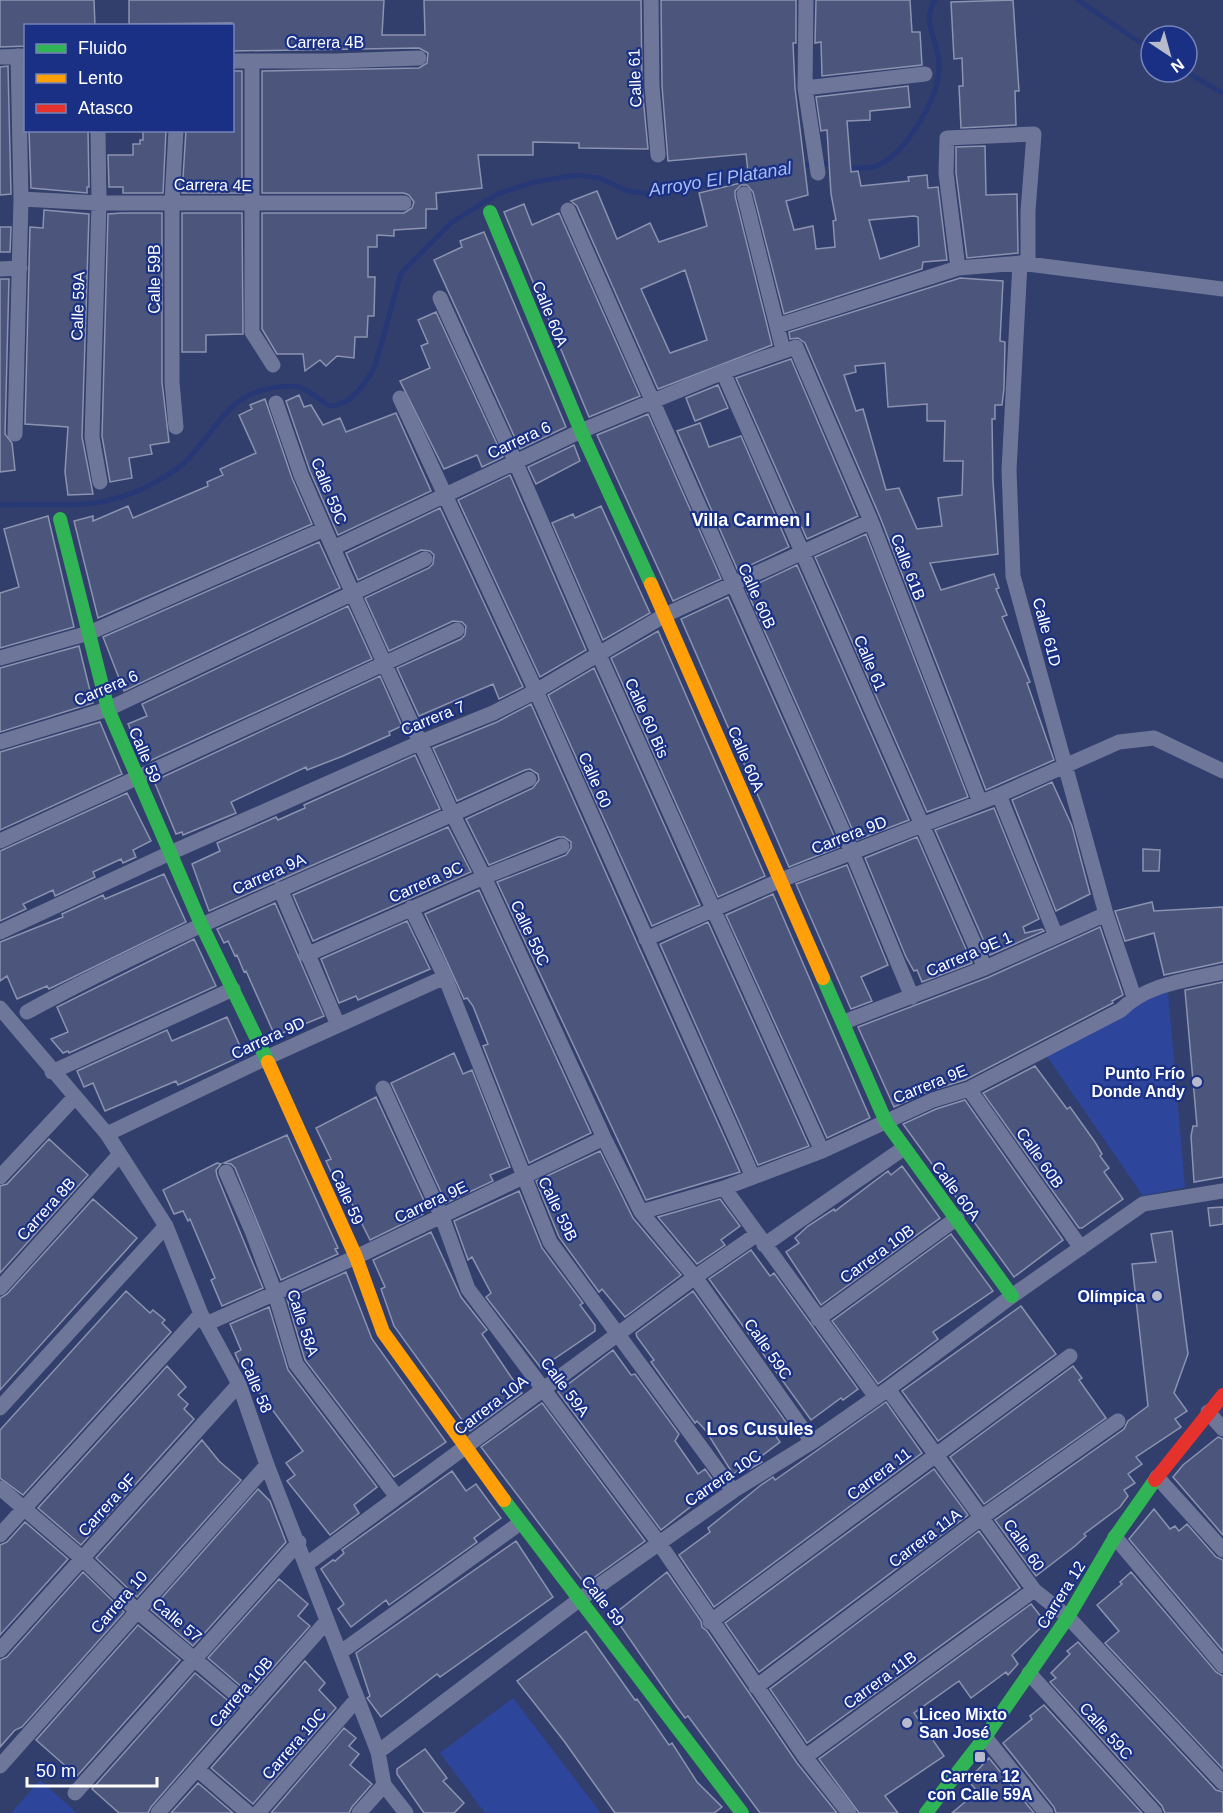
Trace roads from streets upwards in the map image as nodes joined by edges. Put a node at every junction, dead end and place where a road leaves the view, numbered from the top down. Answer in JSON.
{"nodes":[{"id":1,"x":651,"y":0,"type":"edge"},
{"id":2,"x":806,"y":0,"type":"edge"},
{"id":3,"x":22,"y":56,"type":"edge"},
{"id":4,"x":0,"y":57,"type":"edge"},
{"id":5,"x":419,"y":58,"type":"dead end"},
{"id":6,"x":234,"y":61,"type":"edge"},
{"id":7,"x":252,"y":61,"type":"junction"},
{"id":8,"x":925,"y":74,"type":"dead end"},
{"id":9,"x":805,"y":88,"type":"junction"},
{"id":10,"x":98,"y":132,"type":"edge"},
{"id":11,"x":176,"y":132,"type":"edge"},
{"id":12,"x":658,"y":155,"type":"dead end"},
{"id":13,"x":818,"y":173,"type":"dead end"},
{"id":14,"x":744,"y":194,"type":"dead end"},
{"id":15,"x":21,"y":199,"type":"junction"},
{"id":16,"x":172,"y":202,"type":"junction"},
{"id":17,"x":99,"y":203,"type":"junction"},
{"id":18,"x":404,"y":203,"type":"dead end"},
{"id":19,"x":251,"y":204,"type":"junction"},
{"id":20,"x":568,"y":210,"type":"dead end"},
{"id":21,"x":490,"y":212,"type":"dead end"},
{"id":22,"x":1024,"y":264,"type":"junction"},
{"id":23,"x":20,"y":268,"type":"junction"},
{"id":24,"x":958,"y":268,"type":"junction"},
{"id":25,"x":0,"y":269,"type":"edge"},
{"id":26,"x":1223,"y":289,"type":"edge"},
{"id":27,"x":440,"y":298,"type":"dead end"},
{"id":28,"x":777,"y":326,"type":"junction"},
{"id":29,"x":789,"y":348,"type":"junction"},
{"id":30,"x":273,"y":365,"type":"dead end"},
{"id":31,"x":723,"y":372,"type":"junction"},
{"id":32,"x":400,"y":398,"type":"dead end"},
{"id":33,"x":652,"y":401,"type":"junction"},
{"id":34,"x":276,"y":403,"type":"dead end"},
{"id":35,"x":176,"y":427,"type":"dead end"},
{"id":36,"x":10,"y":428,"type":"edge"},
{"id":37,"x":580,"y":430,"type":"junction"},
{"id":38,"x":515,"y":461,"type":"junction"},
{"id":39,"x":100,"y":482,"type":"dead end"},
{"id":40,"x":443,"y":495,"type":"junction"},
{"id":41,"x":60,"y":519,"type":"dead end"},
{"id":42,"x":871,"y":521,"type":"junction"},
{"id":43,"x":324,"y":529,"type":"junction"},
{"id":44,"x":333,"y":548,"type":"junction"},
{"id":45,"x":803,"y":553,"type":"junction"},
{"id":46,"x":425,"y":559,"type":"dead end"},
{"id":47,"x":733,"y":586,"type":"junction"},
{"id":48,"x":353,"y":594,"type":"junction"},
{"id":49,"x":665,"y":615,"type":"junction"},
{"id":50,"x":458,"y":630,"type":"dead end"},
{"id":51,"x":89,"y":633,"type":"junction"},
{"id":52,"x":599,"y":655,"type":"junction"},
{"id":53,"x":0,"y":657,"type":"edge"},
{"id":54,"x":385,"y":662,"type":"junction"},
{"id":55,"x":536,"y":691,"type":"junction"},
{"id":56,"x":108,"y":709,"type":"junction"},
{"id":57,"x":0,"y":742,"type":"edge"},
{"id":58,"x":421,"y":742,"type":"junction"},
{"id":59,"x":1065,"y":766,"type":"junction"},
{"id":60,"x":1223,"y":771,"type":"edge"},
{"id":61,"x":136,"y":777,"type":"junction"},
{"id":62,"x":530,"y":779,"type":"dead end"},
{"id":63,"x":999,"y":795,"type":"junction"},
{"id":64,"x":980,"y":802,"type":"junction"},
{"id":65,"x":453,"y":816,"type":"junction"},
{"id":66,"x":921,"y":826,"type":"junction"},
{"id":67,"x":0,"y":841,"type":"edge"},
{"id":68,"x":562,"y":846,"type":"dead end"},
{"id":69,"x":852,"y":852,"type":"junction"},
{"id":70,"x":170,"y":853,"type":"junction"},
{"id":71,"x":484,"y":877,"type":"junction"},
{"id":72,"x":780,"y":880,"type":"junction"},
{"id":73,"x":280,"y":889,"type":"junction"},
{"id":74,"x":411,"y":908,"type":"junction"},
{"id":75,"x":713,"y":909,"type":"junction"},
{"id":76,"x":1106,"y":914,"type":"junction"},
{"id":77,"x":201,"y":924,"type":"junction"},
{"id":78,"x":0,"y":932,"type":"edge"},
{"id":79,"x":1056,"y":936,"type":"junction"},
{"id":80,"x":646,"y":939,"type":"junction"},
{"id":81,"x":306,"y":955,"type":"junction"},
{"id":82,"x":986,"y":968,"type":"junction"},
{"id":83,"x":1223,"y":972,"type":"edge"},
{"id":84,"x":445,"y":977,"type":"junction"},
{"id":85,"x":233,"y":989,"type":"junction"},
{"id":86,"x":912,"y":997,"type":"junction"},
{"id":87,"x":1134,"y":997,"type":"junction"},
{"id":88,"x":0,"y":1008,"type":"edge"},
{"id":89,"x":27,"y":1011,"type":"dead end"},
{"id":90,"x":844,"y":1022,"type":"junction"},
{"id":91,"x":338,"y":1024,"type":"junction"},
{"id":92,"x":266,"y":1058,"type":"junction"},
{"id":93,"x":52,"y":1072,"type":"junction"},
{"id":94,"x":383,"y":1088,"type":"dead end"},
{"id":95,"x":969,"y":1089,"type":"junction"},
{"id":96,"x":74,"y":1098,"type":"junction"},
{"id":97,"x":886,"y":1122,"type":"junction"},
{"id":98,"x":107,"y":1134,"type":"junction"},
{"id":99,"x":604,"y":1138,"type":"junction"},
{"id":100,"x":904,"y":1148,"type":"junction"},
{"id":101,"x":822,"y":1151,"type":"junction"},
{"id":102,"x":120,"y":1154,"type":"junction"},
{"id":103,"x":226,"y":1172,"type":"dead end"},
{"id":104,"x":0,"y":1177,"type":"edge"},
{"id":105,"x":753,"y":1177,"type":"junction"},
{"id":106,"x":523,"y":1178,"type":"junction"},
{"id":107,"x":724,"y":1188,"type":"junction"},
{"id":108,"x":1223,"y":1191,"type":"edge"},
{"id":109,"x":641,"y":1212,"type":"junction"},
{"id":110,"x":442,"y":1217,"type":"junction"},
{"id":111,"x":957,"y":1218,"type":"junction"},
{"id":112,"x":165,"y":1226,"type":"junction"},
{"id":113,"x":760,"y":1240,"type":"junction"},
{"id":114,"x":1082,"y":1248,"type":"junction"},
{"id":115,"x":356,"y":1257,"type":"junction"},
{"id":116,"x":695,"y":1277,"type":"junction"},
{"id":117,"x":0,"y":1288,"type":"edge"},
{"id":118,"x":275,"y":1293,"type":"junction"},
{"id":119,"x":1012,"y":1296,"type":"junction"},
{"id":120,"x":204,"y":1319,"type":"junction"},
{"id":121,"x":818,"y":1319,"type":"junction"},
{"id":122,"x":620,"y":1335,"type":"junction"},
{"id":123,"x":1070,"y":1356,"type":"dead end"},
{"id":124,"x":239,"y":1384,"type":"junction"},
{"id":125,"x":544,"y":1388,"type":"junction"},
{"id":126,"x":882,"y":1393,"type":"junction"},
{"id":127,"x":1223,"y":1395,"type":"edge"},
{"id":128,"x":0,"y":1408,"type":"edge"},
{"id":129,"x":1208,"y":1412,"type":"junction"},
{"id":130,"x":1118,"y":1420,"type":"dead end"},
{"id":131,"x":1223,"y":1429,"type":"edge"},
{"id":132,"x":812,"y":1442,"type":"junction"},
{"id":133,"x":465,"y":1447,"type":"junction"},
{"id":134,"x":936,"y":1455,"type":"junction"},
{"id":135,"x":267,"y":1465,"type":"junction"},
{"id":136,"x":1157,"y":1477,"type":"junction"},
{"id":137,"x":0,"y":1488,"type":"edge"},
{"id":138,"x":733,"y":1491,"type":"junction"},
{"id":139,"x":397,"y":1497,"type":"junction"},
{"id":140,"x":23,"y":1509,"type":"junction"},
{"id":141,"x":982,"y":1517,"type":"junction"},
{"id":142,"x":520,"y":1523,"type":"junction"},
{"id":143,"x":0,"y":1536,"type":"edge"},
{"id":144,"x":1115,"y":1537,"type":"junction"},
{"id":145,"x":298,"y":1542,"type":"junction"},
{"id":146,"x":659,"y":1543,"type":"junction"},
{"id":147,"x":1223,"y":1550,"type":"edge"},
{"id":148,"x":83,"y":1559,"type":"junction"},
{"id":149,"x":307,"y":1564,"type":"junction"},
{"id":150,"x":1034,"y":1590,"type":"junction"},
{"id":151,"x":580,"y":1599,"type":"junction"},
{"id":152,"x":136,"y":1610,"type":"junction"},
{"id":153,"x":1068,"y":1617,"type":"junction"},
{"id":154,"x":327,"y":1621,"type":"junction"},
{"id":155,"x":711,"y":1622,"type":"junction"},
{"id":156,"x":0,"y":1650,"type":"edge"},
{"id":157,"x":341,"y":1652,"type":"junction"},
{"id":158,"x":194,"y":1658,"type":"junction"},
{"id":159,"x":1223,"y":1666,"type":"edge"},
{"id":160,"x":1029,"y":1673,"type":"junction"},
{"id":161,"x":756,"y":1687,"type":"junction"},
{"id":162,"x":357,"y":1699,"type":"junction"},
{"id":163,"x":251,"y":1707,"type":"junction"},
{"id":164,"x":985,"y":1737,"type":"junction"},
{"id":165,"x":378,"y":1752,"type":"junction"},
{"id":166,"x":805,"y":1757,"type":"junction"},
{"id":167,"x":0,"y":1766,"type":"edge"},
{"id":168,"x":197,"y":1769,"type":"junction"},
{"id":169,"x":1223,"y":1782,"type":"edge"},
{"id":170,"x":384,"y":1785,"type":"junction"},
{"id":171,"x":75,"y":1793,"type":"dead end"},
{"id":172,"x":158,"y":1813,"type":"edge"},
{"id":173,"x":248,"y":1813,"type":"edge"},
{"id":174,"x":258,"y":1813,"type":"edge"},
{"id":175,"x":359,"y":1813,"type":"edge"},
{"id":176,"x":406,"y":1813,"type":"edge"},
{"id":177,"x":742,"y":1813,"type":"edge"},
{"id":178,"x":849,"y":1813,"type":"edge"},
{"id":179,"x":927,"y":1813,"type":"edge"},
{"id":180,"x":1046,"y":1813,"type":"edge"},
{"id":181,"x":1155,"y":1813,"type":"edge"}],
"edges":[{"from":1,"to":12,"type":"street","name":"Calle 61"},
{"from":2,"to":9,"type":"street"},
{"from":3,"to":4,"type":"street"},
{"from":3,"to":15,"type":"street"},
{"from":5,"to":7,"type":"street","name":"Carrera 4B"},
{"from":6,"to":7,"type":"street","name":"Carrera 4B"},
{"from":7,"to":19,"type":"street"},
{"from":8,"to":9,"type":"street"},
{"from":9,"to":13,"type":"street"},
{"from":10,"to":17,"type":"street","name":"Calle 59A"},
{"from":11,"to":16,"type":"street","name":"Calle 59B"},
{"from":14,"to":28,"type":"street","name":"Calle 61B"},
{"from":15,"to":17,"type":"street","name":"Carrera 4E"},
{"from":15,"to":23,"type":"street"},
{"from":16,"to":17,"type":"street","name":"Carrera 4E"},
{"from":16,"to":19,"type":"street","name":"Carrera 4E"},
{"from":16,"to":35,"type":"street","name":"Calle 59B"},
{"from":17,"to":39,"type":"street","name":"Calle 59A"},
{"from":18,"to":19,"type":"street","name":"Carrera 4E"},
{"from":19,"to":30,"type":"street"},
{"from":20,"to":33,"type":"street","name":"Calle 60B"},
{"from":21,"to":37,"type":"street","name":"Calle 60A"},
{"from":22,"to":24,"type":"street"},
{"from":22,"to":24,"type":"street","name":"Calle 61D"},
{"from":22,"to":26,"type":"street"},
{"from":22,"to":59,"type":"street","name":"Calle 61D"},
{"from":23,"to":25,"type":"street"},
{"from":23,"to":36,"type":"street"},
{"from":24,"to":28,"type":"street"},
{"from":27,"to":38,"type":"street","name":"Calle 60 Bis"},
{"from":28,"to":29,"type":"street","name":"Calle 61B"},
{"from":29,"to":31,"type":"street","name":"Carrera 6"},
{"from":29,"to":42,"type":"street","name":"Calle 61B"},
{"from":31,"to":33,"type":"street","name":"Carrera 6"},
{"from":31,"to":45,"type":"street","name":"Calle 61"},
{"from":32,"to":40,"type":"street","name":"Calle 60"},
{"from":33,"to":37,"type":"street","name":"Carrera 6"},
{"from":33,"to":47,"type":"street","name":"Calle 60B"},
{"from":34,"to":43,"type":"street","name":"Calle 59C"},
{"from":37,"to":38,"type":"street","name":"Carrera 6"},
{"from":37,"to":49,"type":"street","name":"Calle 60A"},
{"from":38,"to":40,"type":"street","name":"Carrera 6"},
{"from":38,"to":52,"type":"street","name":"Calle 60 Bis"},
{"from":40,"to":44,"type":"street","name":"Carrera 6"},
{"from":40,"to":55,"type":"street","name":"Calle 60"},
{"from":41,"to":51,"type":"street","name":"Calle 59"},
{"from":42,"to":45,"type":"street","name":"Carrera 7"},
{"from":42,"to":64,"type":"street","name":"Calle 61B"},
{"from":43,"to":44,"type":"street","name":"Calle 59C"},
{"from":43,"to":51,"type":"street"},
{"from":44,"to":48,"type":"street","name":"Calle 59C"},
{"from":45,"to":47,"type":"street","name":"Carrera 7"},
{"from":45,"to":66,"type":"street","name":"Calle 61"},
{"from":46,"to":48,"type":"street","name":"Carrera 6"},
{"from":47,"to":49,"type":"street","name":"Carrera 7"},
{"from":47,"to":69,"type":"street","name":"Calle 60B"},
{"from":48,"to":54,"type":"street","name":"Calle 59C"},
{"from":48,"to":56,"type":"street","name":"Carrera 6"},
{"from":49,"to":52,"type":"street","name":"Carrera 7"},
{"from":49,"to":72,"type":"street","name":"Calle 60A"},
{"from":50,"to":54,"type":"street"},
{"from":51,"to":53,"type":"street"},
{"from":51,"to":56,"type":"street","name":"Calle 59"},
{"from":52,"to":55,"type":"street","name":"Carrera 7"},
{"from":52,"to":75,"type":"street","name":"Calle 60 Bis"},
{"from":54,"to":58,"type":"street","name":"Calle 59C"},
{"from":54,"to":61,"type":"street"},
{"from":55,"to":58,"type":"street","name":"Carrera 7"},
{"from":55,"to":80,"type":"street","name":"Calle 60"},
{"from":56,"to":57,"type":"street","name":"Carrera 6"},
{"from":56,"to":61,"type":"street","name":"Calle 59"},
{"from":58,"to":65,"type":"street","name":"Calle 59C"},
{"from":58,"to":70,"type":"street","name":"Carrera 7"},
{"from":59,"to":60,"type":"street","name":"Carrera 9D"},
{"from":59,"to":63,"type":"street","name":"Carrera 9D"},
{"from":59,"to":76,"type":"street","name":"Calle 61D"},
{"from":61,"to":67,"type":"street"},
{"from":61,"to":70,"type":"street","name":"Calle 59"},
{"from":62,"to":65,"type":"street","name":"Carrera 9A"},
{"from":63,"to":64,"type":"street","name":"Carrera 9D"},
{"from":63,"to":79,"type":"street"},
{"from":64,"to":66,"type":"street","name":"Carrera 9D"},
{"from":65,"to":71,"type":"street","name":"Calle 59C"},
{"from":65,"to":73,"type":"street","name":"Carrera 9A"},
{"from":66,"to":69,"type":"street","name":"Carrera 9D"},
{"from":66,"to":82,"type":"street","name":"Calle 61"},
{"from":68,"to":71,"type":"street","name":"Carrera 9C"},
{"from":69,"to":72,"type":"street","name":"Carrera 9D"},
{"from":69,"to":86,"type":"street","name":"Calle 60B"},
{"from":70,"to":77,"type":"street","name":"Calle 59"},
{"from":70,"to":78,"type":"street","name":"Carrera 7"},
{"from":71,"to":74,"type":"street","name":"Carrera 9C"},
{"from":71,"to":99,"type":"street","name":"Calle 59C"},
{"from":72,"to":75,"type":"street","name":"Carrera 9D"},
{"from":72,"to":90,"type":"street","name":"Calle 60A"},
{"from":73,"to":77,"type":"street","name":"Carrera 9A"},
{"from":73,"to":81,"type":"street"},
{"from":74,"to":81,"type":"street","name":"Carrera 9C"},
{"from":74,"to":84,"type":"street","name":"Calle 59B"},
{"from":75,"to":80,"type":"street","name":"Carrera 9D"},
{"from":75,"to":101,"type":"street","name":"Calle 60 Bis"},
{"from":76,"to":79,"type":"street","name":"Carrera 9E 1"},
{"from":76,"to":87,"type":"street","name":"Calle 61D"},
{"from":77,"to":85,"type":"street","name":"Calle 59"},
{"from":77,"to":89,"type":"street","name":"Carrera 9A"},
{"from":79,"to":82,"type":"street","name":"Carrera 9E 1"},
{"from":80,"to":105,"type":"street","name":"Calle 60"},
{"from":81,"to":91,"type":"street"},
{"from":82,"to":86,"type":"street","name":"Carrera 9E 1"},
{"from":83,"to":87,"type":"street","name":"Carrera 9E"},
{"from":84,"to":91,"type":"street","name":"Carrera 9D"},
{"from":84,"to":106,"type":"street","name":"Calle 59B"},
{"from":85,"to":92,"type":"street","name":"Calle 59"},
{"from":85,"to":93,"type":"street"},
{"from":86,"to":90,"type":"street","name":"Carrera 9E 1"},
{"from":87,"to":95,"type":"street","name":"Carrera 9E"},
{"from":88,"to":93,"type":"street","name":"Calle 58"},
{"from":90,"to":97,"type":"street","name":"Calle 60A"},
{"from":91,"to":92,"type":"street","name":"Carrera 9D"},
{"from":92,"to":98,"type":"street","name":"Carrera 9D"},
{"from":92,"to":115,"type":"street","name":"Calle 59"},
{"from":93,"to":96,"type":"street","name":"Calle 58"},
{"from":94,"to":110,"type":"street","name":"Calle 59A"},
{"from":95,"to":97,"type":"street","name":"Carrera 9E"},
{"from":95,"to":114,"type":"street","name":"Calle 60B"},
{"from":96,"to":98,"type":"street","name":"Calle 58"},
{"from":96,"to":104,"type":"street"},
{"from":97,"to":100,"type":"street","name":"Calle 60A"},
{"from":97,"to":101,"type":"street","name":"Carrera 9E"},
{"from":98,"to":102,"type":"street","name":"Calle 58"},
{"from":99,"to":106,"type":"street","name":"Carrera 9E"},
{"from":99,"to":109,"type":"street","name":"Calle 59C"},
{"from":100,"to":111,"type":"street","name":"Calle 60A"},
{"from":100,"to":113,"type":"street","name":"Carrera 10A"},
{"from":101,"to":105,"type":"street","name":"Carrera 9E"},
{"from":102,"to":112,"type":"street","name":"Calle 58"},
{"from":102,"to":117,"type":"street","name":"Carrera 8B"},
{"from":103,"to":118,"type":"street","name":"Calle 58A"},
{"from":105,"to":107,"type":"street","name":"Carrera 9E"},
{"from":106,"to":110,"type":"street","name":"Carrera 9E"},
{"from":106,"to":122,"type":"street","name":"Calle 59B"},
{"from":107,"to":109,"type":"street","name":"Carrera 9E"},
{"from":107,"to":113,"type":"street","name":"Calle 60"},
{"from":108,"to":114,"type":"street","name":"Carrera 10C"},
{"from":109,"to":116,"type":"street","name":"Calle 59C"},
{"from":110,"to":115,"type":"street","name":"Carrera 9E"},
{"from":110,"to":125,"type":"street","name":"Calle 59A"},
{"from":111,"to":119,"type":"street","name":"Calle 60A"},
{"from":111,"to":121,"type":"street","name":"Carrera 10B"},
{"from":112,"to":120,"type":"street","name":"Calle 58"},
{"from":112,"to":128,"type":"street"},
{"from":113,"to":116,"type":"street","name":"Carrera 10A"},
{"from":113,"to":121,"type":"street","name":"Calle 60"},
{"from":114,"to":119,"type":"street","name":"Carrera 10C"},
{"from":115,"to":118,"type":"street","name":"Carrera 9E"},
{"from":115,"to":133,"type":"street","name":"Calle 59"},
{"from":116,"to":122,"type":"street","name":"Carrera 10A"},
{"from":116,"to":132,"type":"street","name":"Calle 59C"},
{"from":118,"to":120,"type":"street","name":"Carrera 9E"},
{"from":118,"to":139,"type":"street","name":"Calle 58A"},
{"from":119,"to":126,"type":"street","name":"Carrera 10C"},
{"from":120,"to":124,"type":"street","name":"Calle 58"},
{"from":120,"to":140,"type":"street","name":"Carrera 9E"},
{"from":121,"to":126,"type":"street","name":"Calle 60"},
{"from":122,"to":125,"type":"street","name":"Carrera 10A"},
{"from":122,"to":138,"type":"street","name":"Calle 59B"},
{"from":123,"to":134,"type":"street","name":"Carrera 11"},
{"from":124,"to":135,"type":"street","name":"Calle 58"},
{"from":124,"to":148,"type":"street","name":"Carrera 9F"},
{"from":125,"to":133,"type":"street","name":"Carrera 10A"},
{"from":125,"to":146,"type":"street","name":"Calle 59A"},
{"from":126,"to":132,"type":"street","name":"Carrera 10C"},
{"from":126,"to":134,"type":"street","name":"Calle 60"},
{"from":127,"to":129,"type":"street","name":"Carrera 12"},
{"from":129,"to":131,"type":"street"},
{"from":129,"to":136,"type":"street","name":"Carrera 12"},
{"from":130,"to":141,"type":"street","name":"Carrera 11A"},
{"from":132,"to":138,"type":"street","name":"Carrera 10C"},
{"from":133,"to":139,"type":"street","name":"Carrera 10A"},
{"from":133,"to":142,"type":"street","name":"Calle 59"},
{"from":134,"to":141,"type":"street","name":"Calle 60"},
{"from":134,"to":155,"type":"street","name":"Carrera 11"},
{"from":135,"to":145,"type":"street","name":"Calle 58"},
{"from":135,"to":152,"type":"street","name":"Carrera 10"},
{"from":136,"to":144,"type":"street","name":"Carrera 12"},
{"from":136,"to":147,"type":"street"},
{"from":137,"to":140,"type":"street","name":"Calle 57"},
{"from":138,"to":146,"type":"street","name":"Carrera 10C"},
{"from":139,"to":149,"type":"street","name":"Carrera 10A"},
{"from":140,"to":143,"type":"street","name":"Carrera 9E"},
{"from":140,"to":148,"type":"street","name":"Calle 57"},
{"from":141,"to":150,"type":"street","name":"Calle 60"},
{"from":141,"to":161,"type":"street","name":"Carrera 11A"},
{"from":142,"to":151,"type":"street","name":"Calle 59"},
{"from":142,"to":157,"type":"street"},
{"from":144,"to":153,"type":"street","name":"Carrera 12"},
{"from":144,"to":159,"type":"street"},
{"from":145,"to":149,"type":"street","name":"Calle 58"},
{"from":145,"to":158,"type":"street"},
{"from":146,"to":151,"type":"street","name":"Carrera 10C"},
{"from":146,"to":155,"type":"street","name":"Calle 59A"},
{"from":148,"to":152,"type":"street","name":"Calle 57"},
{"from":148,"to":156,"type":"street","name":"Carrera 9F"},
{"from":149,"to":154,"type":"street","name":"Calle 58"},
{"from":150,"to":153,"type":"street","name":"Calle 60"},
{"from":150,"to":166,"type":"street","name":"Carrera 11B"},
{"from":151,"to":165,"type":"street","name":"Carrera 10C"},
{"from":151,"to":177,"type":"street","name":"Calle 59"},
{"from":152,"to":158,"type":"street","name":"Calle 57"},
{"from":152,"to":167,"type":"street","name":"Carrera 10"},
{"from":153,"to":160,"type":"street","name":"Carrera 12"},
{"from":153,"to":169,"type":"street","name":"Calle 60"},
{"from":154,"to":157,"type":"street","name":"Calle 58"},
{"from":154,"to":163,"type":"street","name":"Carrera 10B"},
{"from":155,"to":161,"type":"street","name":"Calle 59A"},
{"from":157,"to":162,"type":"street","name":"Calle 58"},
{"from":158,"to":163,"type":"street","name":"Calle 57"},
{"from":158,"to":171,"type":"street"},
{"from":160,"to":164,"type":"street","name":"Carrera 12"},
{"from":160,"to":181,"type":"street","name":"Calle 59C"},
{"from":161,"to":166,"type":"street","name":"Calle 59A"},
{"from":162,"to":165,"type":"street","name":"Calle 58"},
{"from":162,"to":174,"type":"street","name":"Carrera 10C"},
{"from":163,"to":168,"type":"street","name":"Carrera 10B"},
{"from":164,"to":179,"type":"street","name":"Carrera 12"},
{"from":164,"to":180,"type":"street"},
{"from":165,"to":170,"type":"street","name":"Calle 58"},
{"from":166,"to":178,"type":"street"},
{"from":168,"to":172,"type":"street","name":"Carrera 10B"},
{"from":168,"to":173,"type":"street"},
{"from":170,"to":175,"type":"street"},
{"from":170,"to":176,"type":"street","name":"Calle 58"}]}
